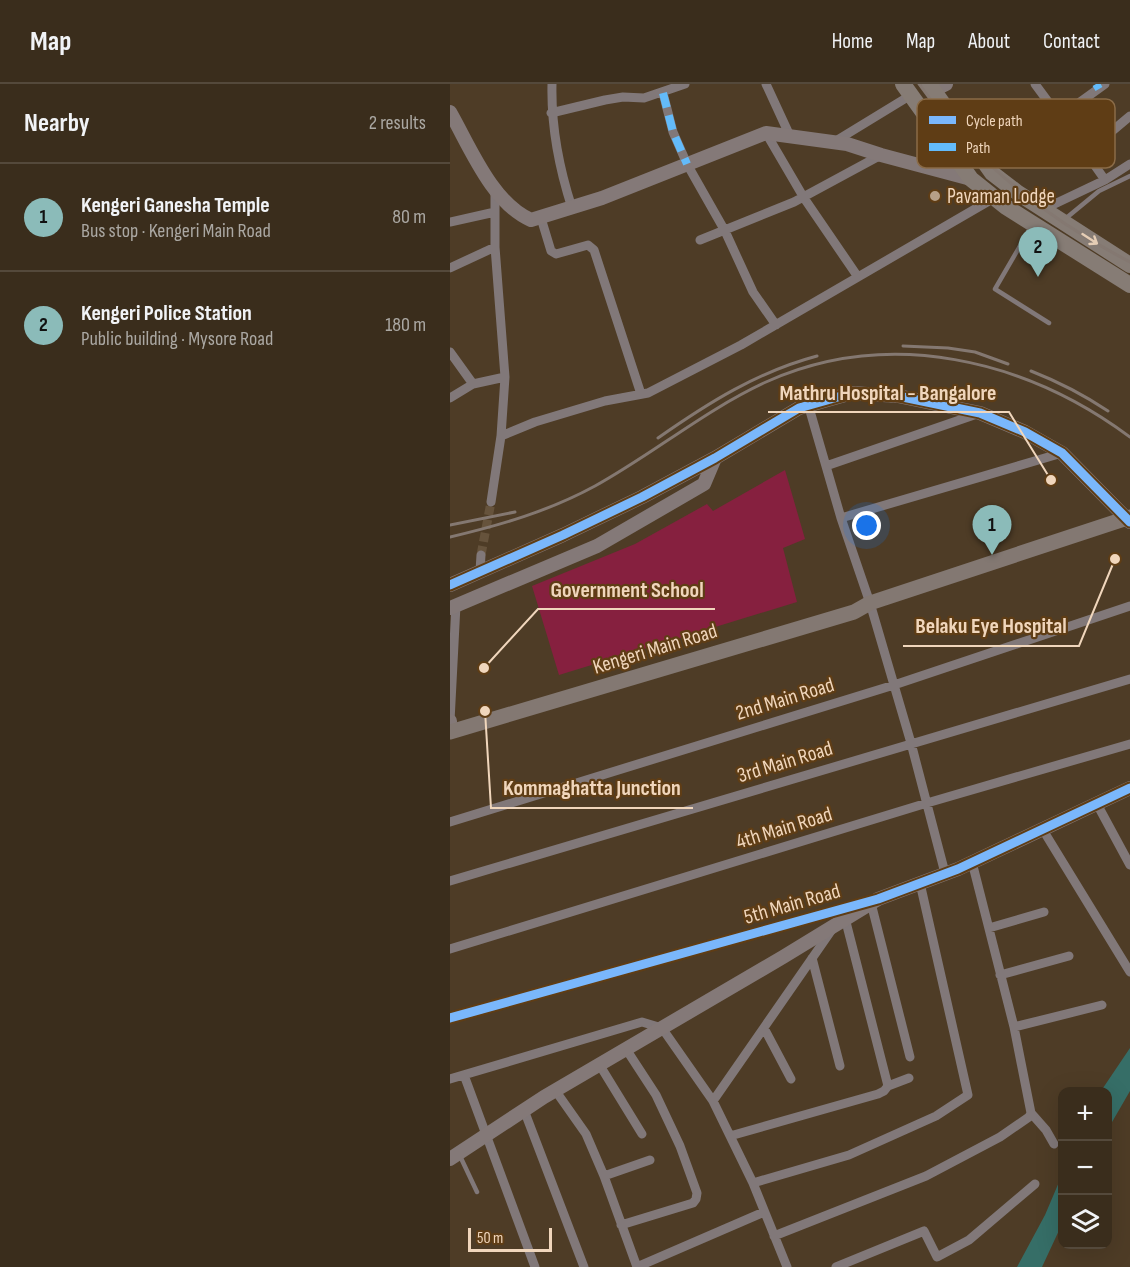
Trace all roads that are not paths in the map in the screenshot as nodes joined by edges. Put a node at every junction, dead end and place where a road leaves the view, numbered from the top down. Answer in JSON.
{"nodes":[{"id":1,"x":552,"y":84,"type":"edge"},
{"id":2,"x":685,"y":84,"type":"edge"},
{"id":3,"x":766,"y":84,"type":"edge"},
{"id":4,"x":1035,"y":84,"type":"edge"},
{"id":5,"x":1100,"y":86,"type":"edge"},
{"id":6,"x":907,"y":90,"type":"edge"},
{"id":7,"x":663,"y":93,"type":"junction"},
{"id":8,"x":1045,"y":99,"type":"edge"},
{"id":9,"x":1083,"y":99,"type":"edge"},
{"id":10,"x":917,"y":104,"type":"edge"},
{"id":11,"x":450,"y":112,"type":"edge"},
{"id":12,"x":551,"y":113,"type":"junction"},
{"id":13,"x":1130,"y":116,"type":"edge"},
{"id":14,"x":1115,"y":129,"type":"edge"},
{"id":15,"x":766,"y":133,"type":"junction"},
{"id":16,"x":790,"y":136,"type":"junction"},
{"id":17,"x":834,"y":142,"type":"junction"},
{"id":18,"x":881,"y":155,"type":"junction"},
{"id":19,"x":687,"y":164,"type":"junction"},
{"id":20,"x":1130,"y":164,"type":"edge"},
{"id":21,"x":917,"y":165,"type":"edge"},
{"id":22,"x":930,"y":168,"type":"edge"},
{"id":23,"x":963,"y":168,"type":"edge"},
{"id":24,"x":989,"y":168,"type":"edge"},
{"id":25,"x":1097,"y":168,"type":"edge"},
{"id":26,"x":1130,"y":176,"type":"edge"},
{"id":27,"x":971,"y":179,"type":"junction"},
{"id":28,"x":1105,"y":180,"type":"junction"},
{"id":29,"x":495,"y":191,"type":"junction"},
{"id":30,"x":804,"y":198,"type":"junction"},
{"id":31,"x":994,"y":198,"type":"junction"},
{"id":32,"x":572,"y":208,"type":"junction"},
{"id":33,"x":1044,"y":209,"type":"junction"},
{"id":34,"x":495,"y":212,"type":"junction"},
{"id":35,"x":540,"y":218,"type":"junction"},
{"id":36,"x":1062,"y":221,"type":"junction"},
{"id":37,"x":450,"y":222,"type":"edge"},
{"id":38,"x":1032,"y":224,"type":"junction"},
{"id":39,"x":725,"y":231,"type":"junction"},
{"id":40,"x":700,"y":240,"type":"dead end"},
{"id":41,"x":495,"y":247,"type":"junction"},
{"id":42,"x":1130,"y":265,"type":"edge"},
{"id":43,"x":450,"y":267,"type":"edge"},
{"id":44,"x":1113,"y":274,"type":"junction"},
{"id":45,"x":858,"y":277,"type":"junction"},
{"id":46,"x":1130,"y":285,"type":"edge"},
{"id":47,"x":1130,"y":294,"type":"edge"},
{"id":48,"x":1048,"y":323,"type":"dead end"},
{"id":49,"x":776,"y":325,"type":"junction"},
{"id":50,"x":450,"y":352,"type":"edge"},
{"id":51,"x":505,"y":377,"type":"junction"},
{"id":52,"x":473,"y":384,"type":"junction"},
{"id":53,"x":641,"y":394,"type":"junction"},
{"id":54,"x":450,"y":398,"type":"edge"},
{"id":55,"x":808,"y":405,"type":"junction"},
{"id":56,"x":980,"y":413,"type":"junction"},
{"id":57,"x":501,"y":436,"type":"junction"},
{"id":58,"x":1062,"y":453,"type":"junction"},
{"id":59,"x":715,"y":458,"type":"junction"},
{"id":60,"x":826,"y":466,"type":"junction"},
{"id":61,"x":491,"y":502,"type":"tunnel mouth"},
{"id":62,"x":842,"y":518,"type":"junction"},
{"id":63,"x":1129,"y":519,"type":"edge"},
{"id":64,"x":481,"y":555,"type":"tunnel mouth"},
{"id":65,"x":480,"y":571,"type":"junction"},
{"id":66,"x":450,"y":585,"type":"edge"},
{"id":67,"x":870,"y":603,"type":"junction"},
{"id":68,"x":1130,"y":606,"type":"edge"},
{"id":69,"x":453,"y":607,"type":"edge"},
{"id":70,"x":1130,"y":679,"type":"edge"},
{"id":71,"x":894,"y":685,"type":"junction"},
{"id":72,"x":450,"y":721,"type":"edge"},
{"id":73,"x":450,"y":732,"type":"edge"},
{"id":74,"x":911,"y":743,"type":"junction"},
{"id":75,"x":1130,"y":744,"type":"edge"},
{"id":76,"x":1130,"y":788,"type":"edge"},
{"id":77,"x":927,"y":803,"type":"junction"},
{"id":78,"x":1096,"y":804,"type":"junction"},
{"id":79,"x":450,"y":822,"type":"edge"},
{"id":80,"x":1043,"y":830,"type":"junction"},
{"id":81,"x":972,"y":862,"type":"junction"},
{"id":82,"x":1130,"y":865,"type":"edge"},
{"id":83,"x":945,"y":873,"type":"junction"},
{"id":84,"x":450,"y":881,"type":"edge"},
{"id":85,"x":920,"y":883,"type":"junction"},
{"id":86,"x":875,"y":901,"type":"junction"},
{"id":87,"x":1044,"y":912,"type":"dead end"},
{"id":88,"x":840,"y":922,"type":"junction"},
{"id":89,"x":989,"y":928,"type":"junction"},
{"id":90,"x":450,"y":949,"type":"edge"},
{"id":91,"x":1069,"y":957,"type":"dead end"},
{"id":92,"x":812,"y":958,"type":"junction"},
{"id":93,"x":1130,"y":972,"type":"edge"},
{"id":94,"x":1000,"y":975,"type":"junction"},
{"id":95,"x":1102,"y":1005,"type":"dead end"},
{"id":96,"x":450,"y":1018,"type":"edge"},
{"id":97,"x":1014,"y":1026,"type":"junction"},
{"id":98,"x":662,"y":1028,"type":"junction"},
{"id":99,"x":764,"y":1028,"type":"junction"},
{"id":100,"x":626,"y":1049,"type":"junction"},
{"id":101,"x":910,"y":1057,"type":"dead end"},
{"id":102,"x":599,"y":1064,"type":"junction"},
{"id":103,"x":840,"y":1066,"type":"dead end"},
{"id":104,"x":464,"y":1075,"type":"junction"},
{"id":105,"x":909,"y":1078,"type":"dead end"},
{"id":106,"x":450,"y":1079,"type":"edge"},
{"id":107,"x":791,"y":1079,"type":"dead end"},
{"id":108,"x":888,"y":1086,"type":"junction"},
{"id":109,"x":555,"y":1090,"type":"junction"},
{"id":110,"x":713,"y":1101,"type":"junction"},
{"id":111,"x":524,"y":1110,"type":"junction"},
{"id":112,"x":1031,"y":1113,"type":"junction"},
{"id":113,"x":642,"y":1134,"type":"dead end"},
{"id":114,"x":488,"y":1135,"type":"junction"},
{"id":115,"x":730,"y":1136,"type":"junction"},
{"id":116,"x":1054,"y":1144,"type":"dead end"},
{"id":117,"x":455,"y":1156,"type":"edge"},
{"id":118,"x":650,"y":1160,"type":"dead end"},
{"id":119,"x":604,"y":1176,"type":"junction"},
{"id":120,"x":753,"y":1183,"type":"junction"},
{"id":121,"x":1035,"y":1184,"type":"dead end"},
{"id":122,"x":477,"y":1192,"type":"dead end"},
{"id":123,"x":764,"y":1212,"type":"junction"},
{"id":124,"x":621,"y":1225,"type":"junction"},
{"id":125,"x":774,"y":1236,"type":"junction"},
{"id":126,"x":937,"y":1257,"type":"junction"},
{"id":127,"x":786,"y":1265,"type":"edge"},
{"id":128,"x":535,"y":1267,"type":"edge"},
{"id":129,"x":584,"y":1267,"type":"edge"},
{"id":130,"x":637,"y":1267,"type":"edge"},
{"id":131,"x":774,"y":1267,"type":"edge"},
{"id":132,"x":836,"y":1267,"type":"edge"},
{"id":133,"x":942,"y":1267,"type":"edge"}],
"edges":[{"from":1,"to":12,"type":"street"},
{"from":2,"to":7,"type":"street"},
{"from":3,"to":16,"type":"street"},
{"from":4,"to":8,"type":"street"},
{"from":5,"to":9,"type":"street"},
{"from":6,"to":10,"type":"highway"},
{"from":6,"to":17,"type":"street"},
{"from":7,"to":12,"type":"street"},
{"from":7,"to":19,"type":"street"},
{"from":11,"to":29,"type":"street"},
{"from":12,"to":32,"type":"street"},
{"from":13,"to":14,"type":"street"},
{"from":15,"to":16,"type":"street"},
{"from":15,"to":19,"type":"street"},
{"from":15,"to":30,"type":"street"},
{"from":16,"to":17,"type":"street"},
{"from":17,"to":18,"type":"street"},
{"from":18,"to":21,"type":"street"},
{"from":18,"to":30,"type":"street"},
{"from":19,"to":32,"type":"street"},
{"from":19,"to":39,"type":"street"},
{"from":20,"to":28,"type":"street"},
{"from":22,"to":27,"type":"street"},
{"from":23,"to":27,"type":"highway"},
{"from":24,"to":33,"type":"highway"},
{"from":25,"to":28,"type":"street"},
{"from":26,"to":36,"type":"lane"},
{"from":27,"to":31,"type":"highway"},
{"from":28,"to":33,"type":"street"},
{"from":29,"to":34,"type":"street"},
{"from":29,"to":35,"type":"street"},
{"from":30,"to":39,"type":"street"},
{"from":30,"to":45,"type":"street"},
{"from":31,"to":38,"type":"highway"},
{"from":31,"to":45,"type":"street"},
{"from":32,"to":35,"type":"street"},
{"from":33,"to":36,"type":"highway"},
{"from":34,"to":37,"type":"street"},
{"from":34,"to":41,"type":"street"},
{"from":35,"to":53,"type":"street"},
{"from":36,"to":42,"type":"highway","one_way":true},
{"from":38,"to":44,"type":"highway"},
{"from":38,"to":48,"type":"lane"},
{"from":39,"to":40,"type":"street"},
{"from":39,"to":49,"type":"street"},
{"from":41,"to":43,"type":"street"},
{"from":41,"to":51,"type":"street"},
{"from":44,"to":46,"type":"highway"},
{"from":44,"to":47,"type":"main road"},
{"from":45,"to":49,"type":"street"},
{"from":49,"to":53,"type":"street"},
{"from":50,"to":52,"type":"street"},
{"from":51,"to":52,"type":"street"},
{"from":51,"to":57,"type":"street"},
{"from":52,"to":54,"type":"street"},
{"from":53,"to":57,"type":"street"},
{"from":55,"to":56,"type":"street"},
{"from":55,"to":59,"type":"street"},
{"from":55,"to":60,"type":"street"},
{"from":56,"to":58,"type":"street"},
{"from":56,"to":60,"type":"street"},
{"from":57,"to":61,"type":"street"},
{"from":58,"to":62,"type":"street"},
{"from":58,"to":63,"type":"street"},
{"from":59,"to":65,"type":"street"},
{"from":59,"to":69,"type":"street"},
{"from":60,"to":62,"type":"street"},
{"from":62,"to":67,"type":"street"},
{"from":63,"to":67,"type":"main road","name":"Kengeri Main Road"},
{"from":64,"to":65,"type":"street"},
{"from":65,"to":66,"type":"street"},
{"from":67,"to":71,"type":"street"},
{"from":67,"to":72,"type":"main road","name":"Kengeri Main Road"},
{"from":67,"to":73,"type":"main road","name":"Kengeri Main Road"},
{"from":68,"to":71,"type":"street","name":"2nd Main Road"},
{"from":69,"to":72,"type":"street"},
{"from":70,"to":74,"type":"street","name":"3rd Main Road"},
{"from":71,"to":74,"type":"street"},
{"from":71,"to":79,"type":"street","name":"2nd Main Road"},
{"from":74,"to":77,"type":"street"},
{"from":74,"to":84,"type":"street","name":"3rd Main Road"},
{"from":75,"to":77,"type":"street","name":"4th Main Road"},
{"from":76,"to":78,"type":"street","name":"5th Main Road"},
{"from":77,"to":83,"type":"street"},
{"from":77,"to":90,"type":"street","name":"4th Main Road"},
{"from":78,"to":80,"type":"street","name":"5th Main Road"},
{"from":78,"to":82,"type":"street"},
{"from":80,"to":81,"type":"street","name":"5th Main Road"},
{"from":80,"to":93,"type":"street"},
{"from":81,"to":83,"type":"street","name":"5th Main Road"},
{"from":81,"to":89,"type":"street"},
{"from":83,"to":85,"type":"street","name":"5th Main Road"},
{"from":85,"to":86,"type":"street","name":"5th Main Road"},
{"from":85,"to":120,"type":"street"},
{"from":86,"to":88,"type":"street"},
{"from":86,"to":96,"type":"street","name":"5th Main Road"},
{"from":86,"to":101,"type":"street"},
{"from":87,"to":89,"type":"street"},
{"from":88,"to":92,"type":"street"},
{"from":88,"to":98,"type":"street"},
{"from":88,"to":108,"type":"street"},
{"from":89,"to":94,"type":"street"},
{"from":91,"to":94,"type":"street"},
{"from":92,"to":99,"type":"street"},
{"from":92,"to":103,"type":"street"},
{"from":94,"to":97,"type":"street"},
{"from":95,"to":97,"type":"street"},
{"from":97,"to":112,"type":"street"},
{"from":98,"to":100,"type":"street"},
{"from":98,"to":104,"type":"street"},
{"from":98,"to":110,"type":"street"},
{"from":99,"to":107,"type":"street"},
{"from":99,"to":110,"type":"street"},
{"from":100,"to":102,"type":"street"},
{"from":100,"to":124,"type":"street"},
{"from":102,"to":109,"type":"street"},
{"from":102,"to":113,"type":"street"},
{"from":104,"to":106,"type":"street"},
{"from":104,"to":114,"type":"street"},
{"from":105,"to":108,"type":"street"},
{"from":108,"to":115,"type":"street"},
{"from":109,"to":111,"type":"street"},
{"from":109,"to":119,"type":"street"},
{"from":110,"to":115,"type":"street"},
{"from":111,"to":114,"type":"street"},
{"from":111,"to":129,"type":"street"},
{"from":112,"to":116,"type":"street"},
{"from":112,"to":125,"type":"street"},
{"from":114,"to":117,"type":"street"},
{"from":114,"to":128,"type":"street"},
{"from":115,"to":120,"type":"street"},
{"from":117,"to":122,"type":"lane"},
{"from":118,"to":119,"type":"street"},
{"from":119,"to":124,"type":"street"},
{"from":120,"to":123,"type":"street"},
{"from":121,"to":126,"type":"street"},
{"from":123,"to":125,"type":"street"},
{"from":123,"to":130,"type":"street"},
{"from":124,"to":130,"type":"street"},
{"from":125,"to":127,"type":"street"},
{"from":126,"to":132,"type":"street"},
{"from":126,"to":133,"type":"street"},
{"from":127,"to":131,"type":"street"}]}
